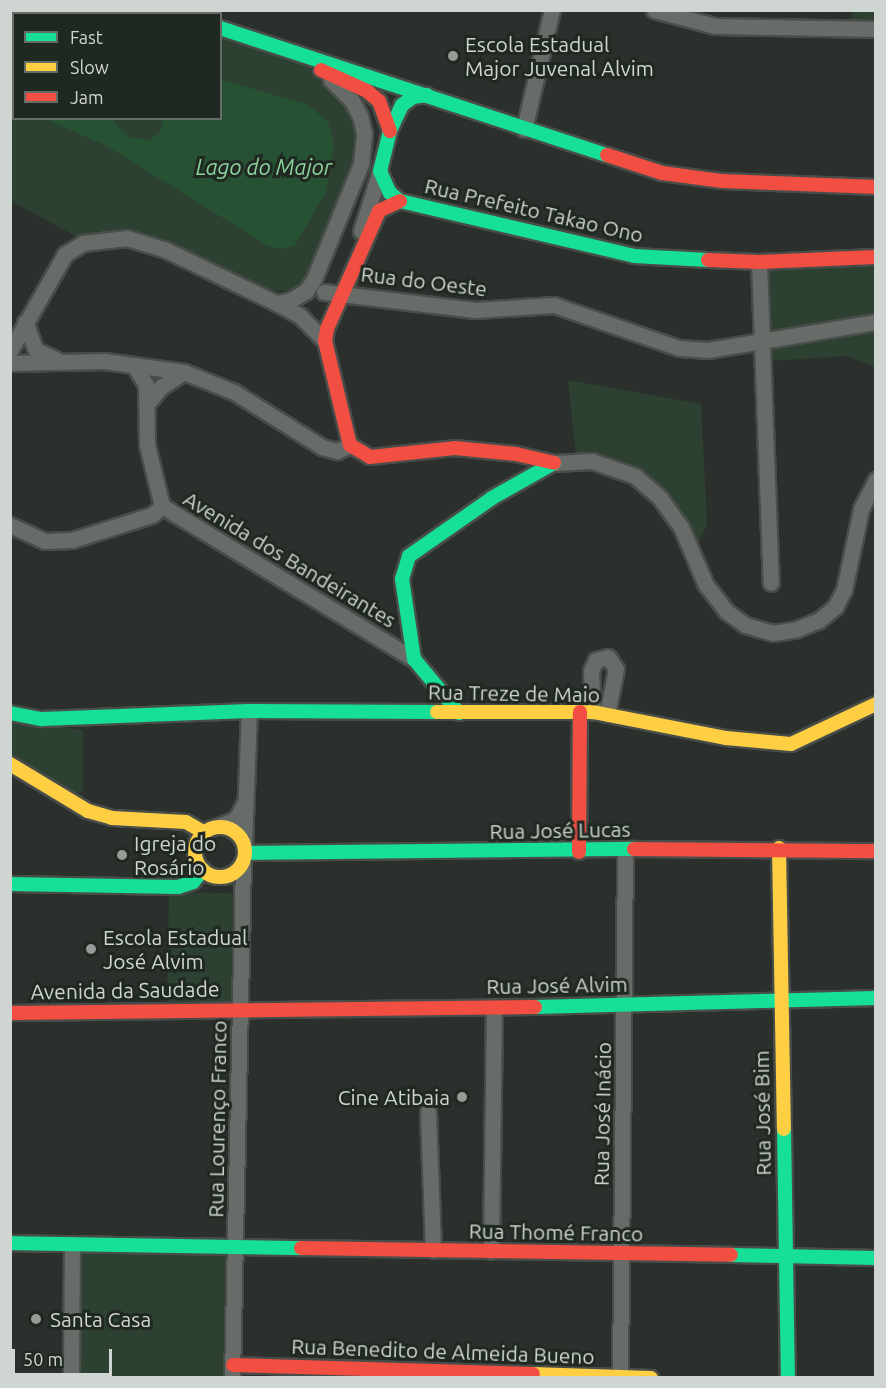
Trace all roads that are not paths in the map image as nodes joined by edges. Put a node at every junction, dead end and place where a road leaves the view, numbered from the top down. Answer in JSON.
{"nodes":[{"id":1,"x":552,"y":10,"type":"edge"},
{"id":2,"x":654,"y":10,"type":"edge"},
{"id":3,"x":683,"y":10,"type":"edge"},
{"id":4,"x":698,"y":24,"type":"junction"},
{"id":5,"x":222,"y":29,"type":"edge"},
{"id":6,"x":876,"y":29,"type":"edge"},
{"id":7,"x":287,"y":51,"type":"junction"},
{"id":8,"x":314,"y":67,"type":"junction"},
{"id":9,"x":427,"y":95,"type":"junction"},
{"id":10,"x":524,"y":129,"type":"junction"},
{"id":11,"x":390,"y":131,"type":"junction"},
{"id":12,"x":380,"y":171,"type":"junction"},
{"id":13,"x":876,"y":188,"type":"edge"},
{"id":14,"x":400,"y":201,"type":"junction"},
{"id":15,"x":876,"y":257,"type":"edge"},
{"id":16,"x":759,"y":262,"type":"junction"},
{"id":17,"x":324,"y":292,"type":"junction"},
{"id":18,"x":345,"y":292,"type":"junction"},
{"id":19,"x":284,"y":302,"type":"junction"},
{"id":20,"x":25,"y":321,"type":"junction"},
{"id":21,"x":876,"y":322,"type":"edge"},
{"id":22,"x":763,"y":338,"type":"junction"},
{"id":23,"x":325,"y":341,"type":"junction"},
{"id":24,"x":10,"y":351,"type":"edge"},
{"id":25,"x":60,"y":360,"type":"junction"},
{"id":26,"x":10,"y":363,"type":"edge"},
{"id":27,"x":134,"y":365,"type":"junction"},
{"id":28,"x":184,"y":372,"type":"junction"},
{"id":29,"x":147,"y":404,"type":"junction"},
{"id":30,"x":350,"y":445,"type":"junction"},
{"id":31,"x":554,"y":463,"type":"junction"},
{"id":32,"x":876,"y":480,"type":"edge"},
{"id":33,"x":162,"y":506,"type":"junction"},
{"id":34,"x":10,"y":525,"type":"edge"},
{"id":35,"x":771,"y":583,"type":"dead end"},
{"id":36,"x":414,"y":659,"type":"junction"},
{"id":37,"x":876,"y":704,"type":"edge"},
{"id":38,"x":249,"y":711,"type":"junction"},
{"id":39,"x":593,"y":712,"type":"junction"},
{"id":40,"x":10,"y":713,"type":"edge"},
{"id":41,"x":459,"y":713,"type":"junction"},
{"id":42,"x":10,"y":764,"type":"edge"},
{"id":43,"x":246,"y":800,"type":"junction"},
{"id":44,"x":219,"y":826,"type":"junction"},
{"id":45,"x":203,"y":832,"type":"junction"},
{"id":46,"x":779,"y":848,"type":"junction"},
{"id":47,"x":625,"y":850,"type":"junction"},
{"id":48,"x":579,"y":852,"type":"junction"},
{"id":49,"x":876,"y":852,"type":"edge"},
{"id":50,"x":244,"y":853,"type":"junction"},
{"id":51,"x":203,"y":870,"type":"junction"},
{"id":52,"x":10,"y":884,"type":"edge"},
{"id":53,"x":876,"y":998,"type":"edge"},
{"id":54,"x":782,"y":1001,"type":"junction"},
{"id":55,"x":624,"y":1005,"type":"junction"},
{"id":56,"x":494,"y":1008,"type":"junction"},
{"id":57,"x":240,"y":1010,"type":"junction"},
{"id":58,"x":10,"y":1013,"type":"edge"},
{"id":59,"x":428,"y":1112,"type":"dead end"},
{"id":60,"x":10,"y":1243,"type":"edge"},
{"id":61,"x":72,"y":1244,"type":"junction"},
{"id":62,"x":235,"y":1246,"type":"junction"},
{"id":63,"x":433,"y":1250,"type":"junction"},
{"id":64,"x":491,"y":1251,"type":"junction"},
{"id":65,"x":621,"y":1255,"type":"junction"},
{"id":66,"x":786,"y":1256,"type":"junction"},
{"id":67,"x":876,"y":1258,"type":"edge"},
{"id":68,"x":232,"y":1371,"type":"edge"},
{"id":69,"x":522,"y":1376,"type":"edge"},
{"id":70,"x":71,"y":1377,"type":"edge"},
{"id":71,"x":620,"y":1377,"type":"edge"},
{"id":72,"x":651,"y":1377,"type":"edge"},
{"id":73,"x":788,"y":1377,"type":"edge"}],
"edges":[{"from":1,"to":10,"type":"street"},
{"from":2,"to":4,"type":"street"},
{"from":3,"to":4,"type":"street"},
{"from":4,"to":6,"type":"street"},
{"from":5,"to":7,"type":"main road"},
{"from":7,"to":8,"type":"main road"},
{"from":7,"to":9,"type":"main road"},
{"from":8,"to":11,"type":"main road"},
{"from":8,"to":19,"type":"street"},
{"from":9,"to":10,"type":"main road"},
{"from":9,"to":11,"type":"main road"},
{"from":10,"to":13,"type":"main road"},
{"from":11,"to":12,"type":"main road"},
{"from":12,"to":14,"type":"main road"},
{"from":12,"to":17,"type":"street"},
{"from":14,"to":16,"type":"main road","name":"Rua Prefeito Takao Ono"},
{"from":14,"to":18,"type":"main road"},
{"from":15,"to":16,"type":"main road","name":"Rua Prefeito Takao Ono"},
{"from":16,"to":22,"type":"street"},
{"from":17,"to":18,"type":"street","name":"Rua do Oeste"},
{"from":17,"to":19,"type":"street"},
{"from":18,"to":22,"type":"street","name":"Rua do Oeste"},
{"from":18,"to":23,"type":"main road"},
{"from":19,"to":20,"type":"street"},
{"from":19,"to":23,"type":"street"},
{"from":20,"to":24,"type":"street"},
{"from":20,"to":25,"type":"street"},
{"from":21,"to":22,"type":"street"},
{"from":22,"to":35,"type":"street"},
{"from":23,"to":30,"type":"main road"},
{"from":25,"to":26,"type":"street"},
{"from":25,"to":27,"type":"street"},
{"from":27,"to":28,"type":"street"},
{"from":27,"to":29,"type":"street"},
{"from":28,"to":29,"type":"street"},
{"from":28,"to":30,"type":"street"},
{"from":29,"to":33,"type":"street"},
{"from":30,"to":31,"type":"main road"},
{"from":31,"to":32,"type":"street"},
{"from":31,"to":36,"type":"main road"},
{"from":33,"to":34,"type":"street","name":"Avenida dos Bandeirantes"},
{"from":33,"to":36,"type":"street","name":"Avenida dos Bandeirantes"},
{"from":36,"to":41,"type":"main road","name":"Avenida dos Bandeirantes"},
{"from":37,"to":39,"type":"main road","name":"Rua Treze de Maio"},
{"from":38,"to":40,"type":"main road","name":"Rua Treze de Maio"},
{"from":38,"to":41,"type":"main road","name":"Rua Treze de Maio"},
{"from":38,"to":43,"type":"street","name":"Rua Lourenço Franco"},
{"from":39,"to":41,"type":"main road","name":"Rua Treze de Maio"},
{"from":39,"to":48,"type":"main road"},
{"from":42,"to":45,"type":"main road"},
{"from":43,"to":44,"type":"street"},
{"from":43,"to":50,"type":"street","name":"Rua Lourenço Franco"},
{"from":44,"to":45,"type":"main road"},
{"from":44,"to":50,"type":"main road"},
{"from":45,"to":51,"type":"main road"},
{"from":46,"to":47,"type":"main road","name":"Rua José Lucas"},
{"from":46,"to":49,"type":"main road","name":"Rua José Lucas"},
{"from":46,"to":54,"type":"main road","name":"Rua José Bim"},
{"from":47,"to":48,"type":"main road","name":"Rua José Lucas"},
{"from":47,"to":55,"type":"street","name":"Rua José Inácio"},
{"from":48,"to":50,"type":"main road","name":"Rua José Lucas"},
{"from":50,"to":51,"type":"main road"},
{"from":50,"to":57,"type":"street","name":"Rua Lourenço Franco"},
{"from":51,"to":52,"type":"main road"},
{"from":53,"to":54,"type":"main road","name":"Rua José Alvim"},
{"from":54,"to":55,"type":"main road","name":"Rua José Alvim"},
{"from":54,"to":66,"type":"main road","name":"Rua José Bim"},
{"from":55,"to":56,"type":"main road","name":"Rua José Alvim"},
{"from":55,"to":65,"type":"street","name":"Rua José Inácio"},
{"from":56,"to":57,"type":"main road","name":"Rua José Alvim"},
{"from":56,"to":64,"type":"street"},
{"from":57,"to":58,"type":"main road","name":"Avenida da Saudade"},
{"from":57,"to":62,"type":"street","name":"Rua Lourenço Franco"},
{"from":59,"to":63,"type":"street"},
{"from":60,"to":61,"type":"main road","name":"Rua Thomé Franco"},
{"from":61,"to":62,"type":"main road","name":"Rua Thomé Franco"},
{"from":61,"to":70,"type":"street"},
{"from":62,"to":63,"type":"main road","name":"Rua Thomé Franco"},
{"from":62,"to":68,"type":"street","name":"Rua Lourenço Franco"},
{"from":63,"to":64,"type":"main road","name":"Rua Thomé Franco"},
{"from":64,"to":65,"type":"main road","name":"Rua Thomé Franco"},
{"from":65,"to":66,"type":"main road","name":"Rua Thomé Franco"},
{"from":65,"to":71,"type":"street","name":"Rua José Inácio"},
{"from":66,"to":67,"type":"main road","name":"Rua Thomé Franco"},
{"from":66,"to":73,"type":"main road","name":"Rua José Bim"},
{"from":68,"to":69,"type":"main road","name":"Rua Benedito de Almeida Bueno"},
{"from":69,"to":71,"type":"main road","name":"Rua Benedito de Almeida Bueno"},
{"from":71,"to":72,"type":"main road","name":"Rua Benedito de Almeida Bueno"}]}
